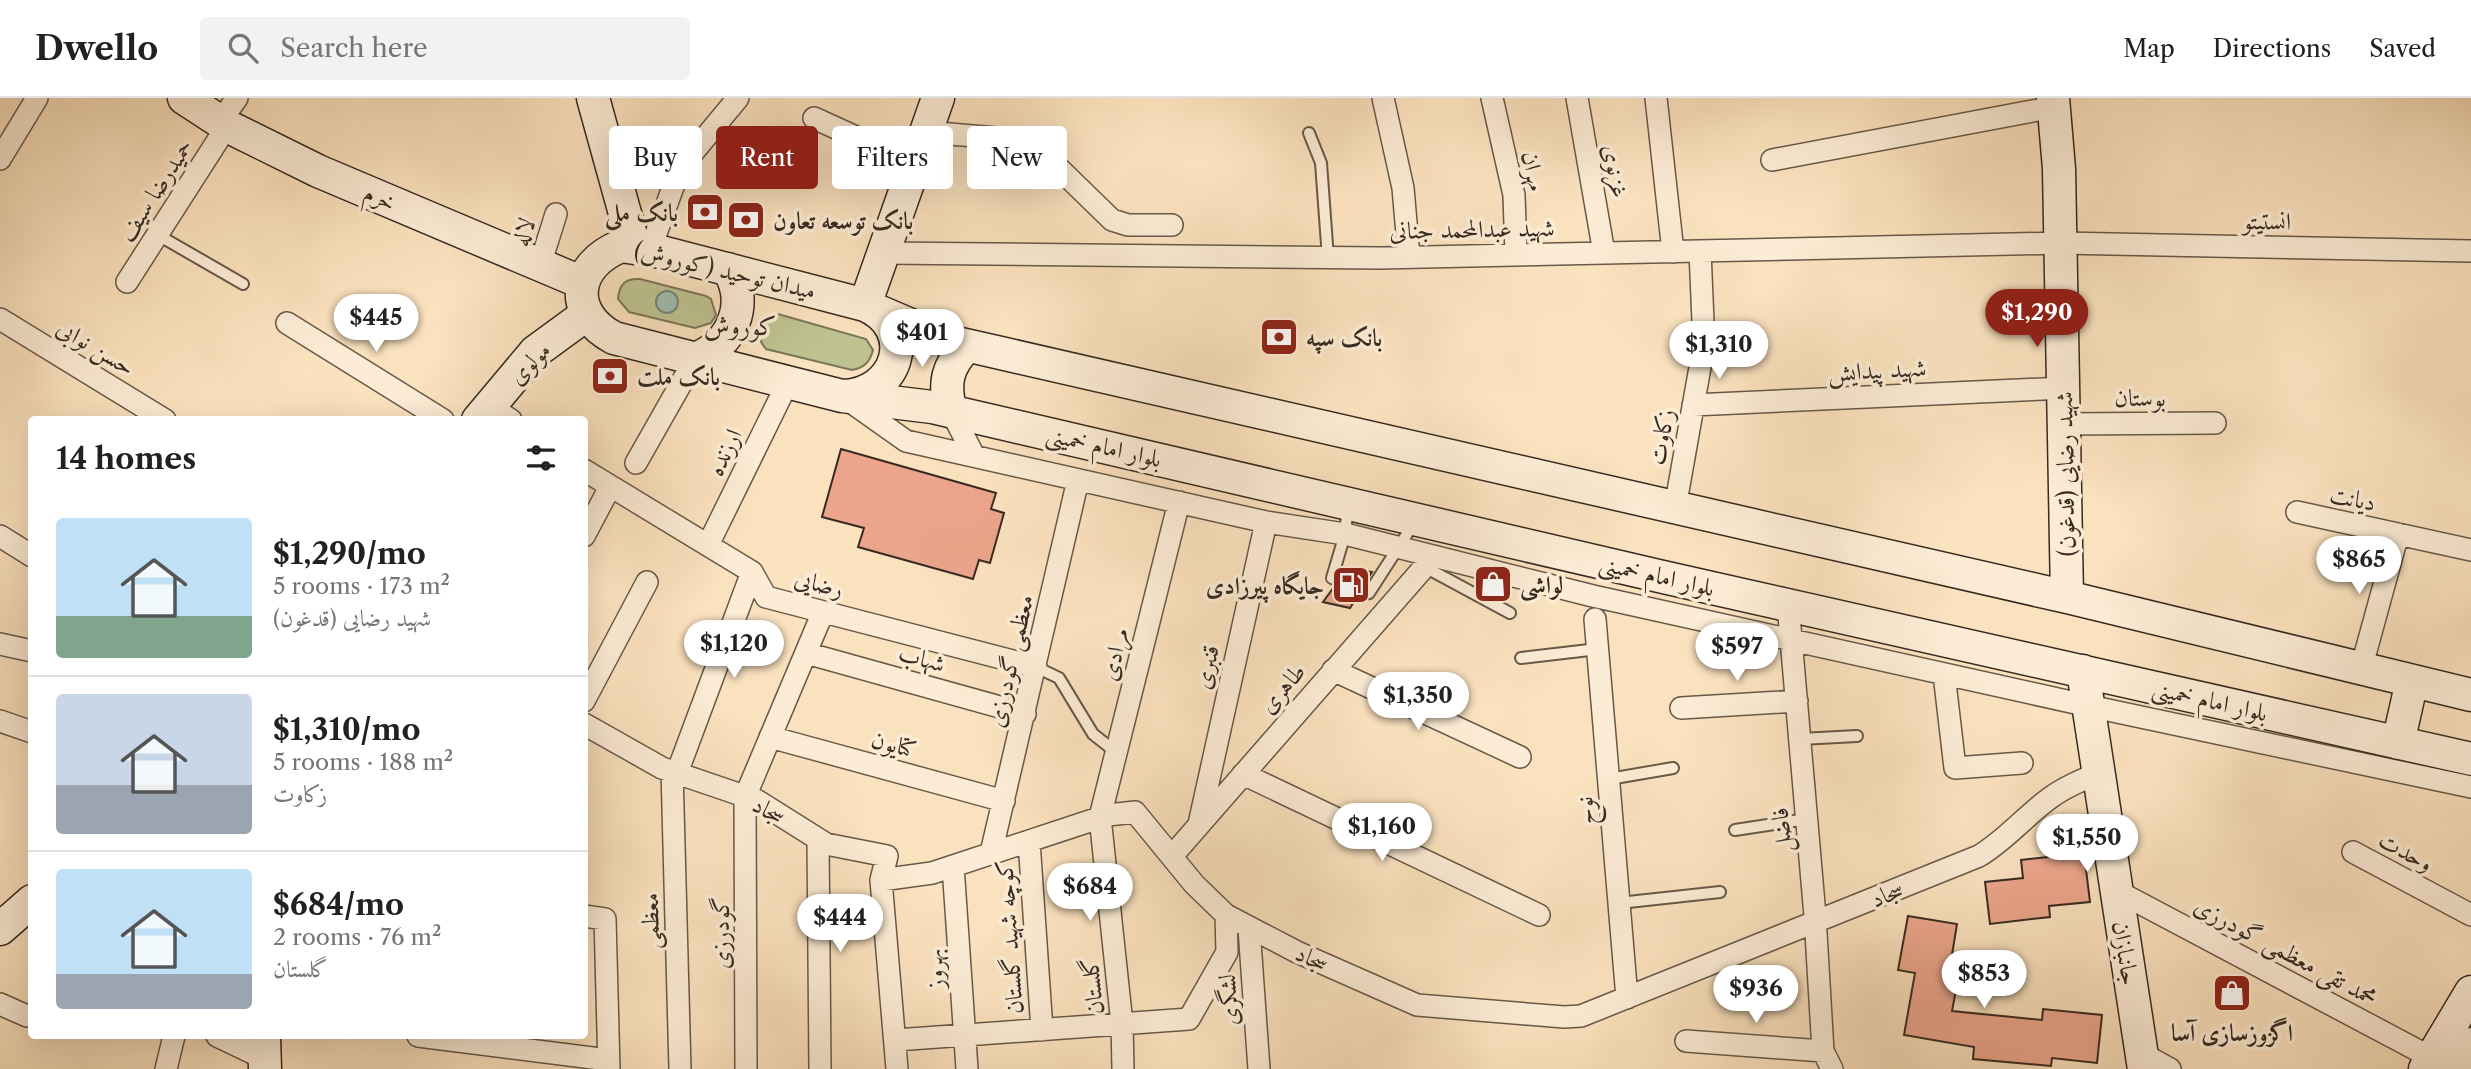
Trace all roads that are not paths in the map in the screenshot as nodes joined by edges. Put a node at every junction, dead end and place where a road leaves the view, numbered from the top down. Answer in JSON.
{"nodes":[{"id":1,"x":37,"y":98,"type":"edge"},
{"id":2,"x":184,"y":98,"type":"edge"},
{"id":3,"x":593,"y":98,"type":"edge"},
{"id":4,"x":738,"y":98,"type":"edge"},
{"id":5,"x":938,"y":98,"type":"edge"},
{"id":6,"x":1383,"y":98,"type":"edge"},
{"id":7,"x":1492,"y":98,"type":"edge"},
{"id":8,"x":1577,"y":98,"type":"edge"},
{"id":9,"x":1656,"y":98,"type":"edge"},
{"id":10,"x":2054,"y":102,"type":"edge"},
{"id":11,"x":228,"y":115,"type":"edge"},
{"id":12,"x":814,"y":118,"type":"dead end"},
{"id":13,"x":832,"y":126,"type":"edge"},
{"id":14,"x":928,"y":126,"type":"edge"},
{"id":15,"x":1309,"y":133,"type":"dead end"},
{"id":16,"x":953,"y":134,"type":"edge"},
{"id":17,"x":0,"y":159,"type":"edge"},
{"id":18,"x":1772,"y":160,"type":"dead end"},
{"id":19,"x":906,"y":189,"type":"edge"},
{"id":20,"x":556,"y":214,"type":"dead end"},
{"id":21,"x":1172,"y":225,"type":"dead end"},
{"id":22,"x":158,"y":235,"type":"junction"},
{"id":23,"x":2061,"y":243,"type":"junction"},
{"id":24,"x":642,"y":248,"type":"junction"},
{"id":25,"x":1700,"y":251,"type":"junction"},
{"id":26,"x":2471,"y":251,"type":"edge"},
{"id":27,"x":1673,"y":252,"type":"junction"},
{"id":28,"x":883,"y":253,"type":"junction"},
{"id":29,"x":1604,"y":253,"type":"junction"},
{"id":30,"x":1516,"y":255,"type":"junction"},
{"id":31,"x":1409,"y":257,"type":"junction"},
{"id":32,"x":1328,"y":258,"type":"junction"},
{"id":33,"x":540,"y":265,"type":"junction"},
{"id":34,"x":727,"y":269,"type":"junction"},
{"id":35,"x":127,"y":282,"type":"dead end"},
{"id":36,"x":779,"y":282,"type":"junction"},
{"id":37,"x":243,"y":284,"type":"dead end"},
{"id":38,"x":585,"y":298,"type":"junction"},
{"id":39,"x":872,"y":308,"type":"junction"},
{"id":40,"x":0,"y":319,"type":"edge"},
{"id":41,"x":286,"y":323,"type":"dead end"},
{"id":42,"x":967,"y":345,"type":"junction"},
{"id":43,"x":695,"y":359,"type":"junction"},
{"id":44,"x":773,"y":378,"type":"junction"},
{"id":45,"x":2064,"y":388,"type":"junction"},
{"id":46,"x":842,"y":396,"type":"junction"},
{"id":47,"x":1693,"y":405,"type":"junction"},
{"id":48,"x":951,"y":411,"type":"junction"},
{"id":49,"x":493,"y":415,"type":"edge"},
{"id":50,"x":158,"y":416,"type":"edge"},
{"id":51,"x":437,"y":416,"type":"edge"},
{"id":52,"x":2215,"y":423,"type":"dead end"},
{"id":53,"x":2064,"y":424,"type":"junction"},
{"id":54,"x":974,"y":456,"type":"junction"},
{"id":55,"x":636,"y":463,"type":"dead end"},
{"id":56,"x":588,"y":473,"type":"edge"},
{"id":57,"x":1078,"y":480,"type":"junction"},
{"id":58,"x":610,"y":488,"type":"junction"},
{"id":59,"x":1179,"y":502,"type":"junction"},
{"id":60,"x":1348,"y":502,"type":"junction"},
{"id":61,"x":1675,"y":508,"type":"junction"},
{"id":62,"x":2297,"y":512,"type":"dead end"},
{"id":63,"x":1418,"y":518,"type":"junction"},
{"id":64,"x":1266,"y":522,"type":"junction"},
{"id":65,"x":588,"y":529,"type":"edge"},
{"id":66,"x":1345,"y":534,"type":"junction"},
{"id":67,"x":2398,"y":534,"type":"junction"},
{"id":68,"x":0,"y":536,"type":"edge"},
{"id":69,"x":708,"y":545,"type":"junction"},
{"id":70,"x":1399,"y":547,"type":"junction"},
{"id":71,"x":2471,"y":550,"type":"edge"},
{"id":72,"x":28,"y":554,"type":"edge"},
{"id":73,"x":1429,"y":561,"type":"junction"},
{"id":74,"x":752,"y":572,"type":"junction"},
{"id":75,"x":1663,"y":577,"type":"junction"},
{"id":76,"x":647,"y":582,"type":"dead end"},
{"id":77,"x":2067,"y":597,"type":"junction"},
{"id":78,"x":1788,"y":604,"type":"junction"},
{"id":79,"x":1653,"y":609,"type":"junction"},
{"id":80,"x":824,"y":612,"type":"junction"},
{"id":81,"x":1510,"y":613,"type":"dead end"},
{"id":82,"x":1595,"y":619,"type":"dead end"},
{"id":83,"x":1792,"y":640,"type":"junction"},
{"id":84,"x":0,"y":644,"type":"edge"},
{"id":85,"x":1598,"y":649,"type":"junction"},
{"id":86,"x":28,"y":650,"type":"edge"},
{"id":87,"x":806,"y":653,"type":"junction"},
{"id":88,"x":1521,"y":658,"type":"dead end"},
{"id":89,"x":1036,"y":667,"type":"junction"},
{"id":90,"x":2361,"y":669,"type":"junction"},
{"id":91,"x":1333,"y":670,"type":"junction"},
{"id":92,"x":2083,"y":671,"type":"junction"},
{"id":93,"x":1944,"y":674,"type":"junction"},
{"id":94,"x":2412,"y":681,"type":"junction"},
{"id":95,"x":588,"y":693,"type":"edge"},
{"id":96,"x":2471,"y":695,"type":"edge"},
{"id":97,"x":1797,"y":701,"type":"junction"},
{"id":98,"x":2088,"y":706,"type":"junction"},
{"id":99,"x":1681,"y":708,"type":"dead end"},
{"id":100,"x":1025,"y":714,"type":"junction"},
{"id":101,"x":0,"y":721,"type":"edge"},
{"id":102,"x":588,"y":726,"type":"edge"},
{"id":103,"x":28,"y":731,"type":"edge"},
{"id":104,"x":1857,"y":736,"type":"dead end"},
{"id":105,"x":771,"y":737,"type":"junction"},
{"id":106,"x":1800,"y":739,"type":"junction"},
{"id":107,"x":2398,"y":743,"type":"junction"},
{"id":108,"x":1117,"y":753,"type":"junction"},
{"id":109,"x":1520,"y":757,"type":"dead end"},
{"id":110,"x":2471,"y":759,"type":"edge"},
{"id":111,"x":2022,"y":762,"type":"dead end"},
{"id":112,"x":1673,"y":768,"type":"dead end"},
{"id":113,"x":675,"y":772,"type":"junction"},
{"id":114,"x":2099,"y":773,"type":"junction"},
{"id":115,"x":1243,"y":774,"type":"junction"},
{"id":116,"x":1609,"y":779,"type":"junction"},
{"id":117,"x":2471,"y":787,"type":"edge"},
{"id":118,"x":745,"y":797,"type":"junction"},
{"id":119,"x":1004,"y":801,"type":"junction"},
{"id":120,"x":1100,"y":817,"type":"junction"},
{"id":121,"x":1807,"y":819,"type":"junction"},
{"id":122,"x":1199,"y":824,"type":"junction"},
{"id":123,"x":1735,"y":830,"type":"dead end"},
{"id":124,"x":818,"y":839,"type":"junction"},
{"id":125,"x":1029,"y":841,"type":"junction"},
{"id":126,"x":2353,"y":852,"type":"dead end"},
{"id":127,"x":991,"y":853,"type":"junction"},
{"id":128,"x":1172,"y":856,"type":"junction"},
{"id":129,"x":953,"y":866,"type":"junction"},
{"id":130,"x":881,"y":880,"type":"junction"},
{"id":131,"x":2117,"y":891,"type":"junction"},
{"id":132,"x":1720,"y":892,"type":"dead end"},
{"id":133,"x":1619,"y":903,"type":"junction"},
{"id":134,"x":28,"y":904,"type":"edge"},
{"id":135,"x":1226,"y":915,"type":"junction"},
{"id":136,"x":1539,"y":915,"type":"dead end"},
{"id":137,"x":2471,"y":915,"type":"edge"},
{"id":138,"x":588,"y":917,"type":"edge"},
{"id":139,"x":1816,"y":922,"type":"junction"},
{"id":140,"x":1,"y":925,"type":"edge"},
{"id":141,"x":1249,"y":928,"type":"junction"},
{"id":142,"x":2471,"y":992,"type":"edge"},
{"id":143,"x":1627,"y":998,"type":"junction"},
{"id":144,"x":0,"y":1004,"type":"edge"},
{"id":145,"x":27,"y":1016,"type":"dead end"},
{"id":146,"x":1122,"y":1024,"type":"junction"},
{"id":147,"x":1042,"y":1030,"type":"junction"},
{"id":148,"x":965,"y":1035,"type":"junction"},
{"id":149,"x":173,"y":1039,"type":"edge"},
{"id":150,"x":224,"y":1039,"type":"edge"},
{"id":151,"x":438,"y":1039,"type":"edge"},
{"id":152,"x":895,"y":1041,"type":"junction"},
{"id":153,"x":1686,"y":1041,"type":"dead end"},
{"id":154,"x":2471,"y":1044,"type":"edge"},
{"id":155,"x":264,"y":1055,"type":"edge"},
{"id":156,"x":1828,"y":1060,"type":"edge"},
{"id":157,"x":2142,"y":1061,"type":"edge"},
{"id":158,"x":608,"y":1065,"type":"edge"},
{"id":159,"x":2445,"y":1067,"type":"edge"},
{"id":160,"x":166,"y":1069,"type":"edge"},
{"id":161,"x":680,"y":1069,"type":"edge"},
{"id":162,"x":747,"y":1069,"type":"edge"},
{"id":163,"x":820,"y":1069,"type":"edge"},
{"id":164,"x":897,"y":1069,"type":"edge"},
{"id":165,"x":967,"y":1069,"type":"edge"},
{"id":166,"x":1123,"y":1069,"type":"edge"},
{"id":167,"x":1259,"y":1069,"type":"edge"},
{"id":168,"x":2170,"y":1069,"type":"edge"}],
"edges":[{"from":1,"to":17,"type":"street"},
{"from":2,"to":11,"type":"main road","name":"خرم"},
{"from":3,"to":24,"type":"main road"},
{"from":4,"to":24,"type":"street"},
{"from":5,"to":14,"type":"main road"},
{"from":6,"to":31,"type":"street"},
{"from":7,"to":30,"type":"street","name":"مهران"},
{"from":8,"to":29,"type":"street","name":"غزنوی"},
{"from":9,"to":27,"type":"street"},
{"from":10,"to":18,"type":"street"},
{"from":10,"to":23,"type":"main road","name":"(قدغون) شهید رضایی"},
{"from":11,"to":22,"type":"street","name":"حمیدرضا سیف"},
{"from":11,"to":33,"type":"main road","name":"خرم"},
{"from":12,"to":13,"type":"street"},
{"from":15,"to":32,"type":"lane"},
{"from":16,"to":21,"type":"street"},
{"from":19,"to":28,"type":"main road"},
{"from":20,"to":33,"type":"street","name":"لاله"},
{"from":22,"to":35,"type":"street","name":"حمیدرضا سیف"},
{"from":22,"to":37,"type":"lane"},
{"from":23,"to":25,"type":"street","name":"شهید عبدالمحمد جنانی"},
{"from":23,"to":26,"type":"street","name":"انستیتو"},
{"from":23,"to":45,"type":"main road","name":"(قدغون) شهید رضایی"},
{"from":24,"to":34,"type":"main road","name":"میدان توحید (کوروش)"},
{"from":24,"to":38,"type":"main road","name":"میدان توحید (کوروش)"},
{"from":25,"to":27,"type":"street","name":"شهید عبدالمحمد جنانی"},
{"from":25,"to":47,"type":"street","name":"زکاوت"},
{"from":27,"to":29,"type":"street","name":"شهید عبدالمحمد جنانی"},
{"from":28,"to":32,"type":"street","name":"شهید عبدالمحمد جنانی"},
{"from":28,"to":39,"type":"main road"},
{"from":29,"to":30,"type":"street","name":"شهید عبدالمحمد جنانی"},
{"from":30,"to":31,"type":"street","name":"شهید عبدالمحمد جنانی"},
{"from":31,"to":32,"type":"street","name":"شهید عبدالمحمد جنانی"},
{"from":33,"to":38,"type":"main road","name":"خرم"},
{"from":34,"to":36,"type":"main road","name":"میدان توحید (کوروش)"},
{"from":34,"to":43,"type":"main road"},
{"from":36,"to":39,"type":"main road","name":"میدان توحید (کوروش)"},
{"from":36,"to":44,"type":"main road"},
{"from":38,"to":43,"type":"main road"},
{"from":38,"to":49,"type":"main road","name":"مولوی"},
{"from":39,"to":42,"type":"main road"},
{"from":39,"to":46,"type":"main road"},
{"from":40,"to":50,"type":"street","name":"حسن نوابی"},
{"from":41,"to":51,"type":"street"},
{"from":42,"to":48,"type":"main road"},
{"from":42,"to":61,"type":"main road"},
{"from":43,"to":44,"type":"main road"},
{"from":43,"to":55,"type":"street"},
{"from":44,"to":46,"type":"main road"},
{"from":44,"to":69,"type":"street","name":"ارزنده"},
{"from":45,"to":47,"type":"street","name":"شهید پیدایش"},
{"from":45,"to":53,"type":"main road","name":"(قدغون) شهید رضایی"},
{"from":46,"to":48,"type":"main road","name":"بلوار امام خمینی"},
{"from":46,"to":54,"type":"street"},
{"from":47,"to":61,"type":"street","name":"زکاوت"},
{"from":48,"to":54,"type":"street"},
{"from":48,"to":60,"type":"main road","name":"بلوار امام خمینی"},
{"from":52,"to":53,"type":"street","name":"بوستان"},
{"from":53,"to":77,"type":"main road","name":"(قدغون) شهید رضایی"},
{"from":54,"to":57,"type":"street"},
{"from":56,"to":58,"type":"street","name":"رضایی"},
{"from":57,"to":59,"type":"street"},
{"from":57,"to":89,"type":"street","name":"معظمی گودرزی"},
{"from":58,"to":65,"type":"street"},
{"from":58,"to":69,"type":"street","name":"رضایی"},
{"from":59,"to":64,"type":"street"},
{"from":59,"to":108,"type":"street","name":"مرادی"},
{"from":60,"to":63,"type":"main road","name":"بلوار امام خمینی"},
{"from":60,"to":66,"type":"lane"},
{"from":61,"to":77,"type":"main road"},
{"from":62,"to":67,"type":"street","name":"دیانت"},
{"from":63,"to":70,"type":"lane"},
{"from":63,"to":75,"type":"main road","name":"بلوار امام خمینی"},
{"from":64,"to":66,"type":"street"},
{"from":64,"to":122,"type":"street","name":"قنبری"},
{"from":66,"to":70,"type":"street"},
{"from":66,"to":70,"type":"lane"},
{"from":67,"to":71,"type":"street","name":"دیانت"},
{"from":67,"to":90,"type":"street","name":"دیانت"},
{"from":68,"to":72,"type":"street"},
{"from":69,"to":74,"type":"street","name":"رضایی"},
{"from":70,"to":73,"type":"street"},
{"from":73,"to":79,"type":"street"},
{"from":73,"to":81,"type":"lane"},
{"from":73,"to":91,"type":"street","name":"طاهری"},
{"from":74,"to":80,"type":"street","name":"رضایی"},
{"from":74,"to":113,"type":"street"},
{"from":75,"to":78,"type":"main road","name":"بلوار امام خمینی"},
{"from":75,"to":79,"type":"street"},
{"from":76,"to":95,"type":"street"},
{"from":77,"to":90,"type":"main road"},
{"from":78,"to":83,"type":"street","name":"فاضل"},
{"from":78,"to":92,"type":"main road","name":"بلوار امام خمینی"},
{"from":79,"to":83,"type":"street"},
{"from":80,"to":87,"type":"street"},
{"from":80,"to":89,"type":"street","name":"رضایی"},
{"from":82,"to":85,"type":"street","name":"نوح"},
{"from":83,"to":93,"type":"street"},
{"from":83,"to":97,"type":"street","name":"فاضل"},
{"from":84,"to":86,"type":"street"},
{"from":85,"to":88,"type":"lane"},
{"from":85,"to":116,"type":"street","name":"نوح"},
{"from":87,"to":100,"type":"street","name":"شهاب"},
{"from":87,"to":105,"type":"street"},
{"from":89,"to":100,"type":"street","name":"معظمی گودرزی"},
{"from":89,"to":108,"type":"lane"},
{"from":90,"to":94,"type":"main road"},
{"from":91,"to":109,"type":"street"},
{"from":91,"to":115,"type":"street","name":"طاهری"},
{"from":92,"to":98,"type":"main road","name":"جانبازان"},
{"from":92,"to":107,"type":"main road","name":"بلوار امام خمینی"},
{"from":93,"to":98,"type":"street"},
{"from":93,"to":111,"type":"street"},
{"from":94,"to":96,"type":"main road"},
{"from":94,"to":107,"type":"main road"},
{"from":97,"to":99,"type":"street"},
{"from":97,"to":106,"type":"street","name":"فاضل"},
{"from":98,"to":114,"type":"main road","name":"جانبازان"},
{"from":98,"to":117,"type":"street"},
{"from":100,"to":119,"type":"street","name":"معظمی گودرزی"},
{"from":101,"to":103,"type":"street"},
{"from":102,"to":113,"type":"street","name":"سجاد"},
{"from":104,"to":106,"type":"lane"},
{"from":105,"to":118,"type":"street"},
{"from":105,"to":119,"type":"street","name":"کتایون"},
{"from":106,"to":121,"type":"street","name":"فاضل"},
{"from":107,"to":110,"type":"main road","name":"بلوار امام خمینی"},
{"from":108,"to":120,"type":"street","name":"مرادی"},
{"from":112,"to":116,"type":"lane"},
{"from":113,"to":118,"type":"street","name":"سجاد"},
{"from":113,"to":161,"type":"street","name":"معظمی"},
{"from":114,"to":131,"type":"main road","name":"جانبازان"},
{"from":114,"to":139,"type":"street","name":"سجاد"},
{"from":115,"to":122,"type":"street","name":"طاهری"},
{"from":115,"to":136,"type":"street"},
{"from":116,"to":133,"type":"street","name":"نوح"},
{"from":118,"to":124,"type":"street","name":"سجاد"},
{"from":118,"to":162,"type":"street","name":"گودرزی"},
{"from":119,"to":127,"type":"street","name":"معظمی گودرزی"},
{"from":120,"to":125,"type":"street","name":"سجاد"},
{"from":120,"to":128,"type":"street","name":"سجاد"},
{"from":120,"to":146,"type":"street","name":"گلستان"},
{"from":121,"to":123,"type":"lane"},
{"from":121,"to":139,"type":"street","name":"فاضل"},
{"from":122,"to":128,"type":"street","name":"طاهری"},
{"from":124,"to":130,"type":"street","name":"سجاد"},
{"from":124,"to":163,"type":"street"},
{"from":125,"to":127,"type":"street","name":"سجاد"},
{"from":125,"to":147,"type":"street","name":"کوچه شهید گلستان"},
{"from":126,"to":137,"type":"street","name":"وحدت"},
{"from":127,"to":129,"type":"street","name":"سجاد"},
{"from":128,"to":135,"type":"street","name":"سجاد"},
{"from":129,"to":130,"type":"street","name":"سجاد"},
{"from":129,"to":148,"type":"street","name":"بهروز"},
{"from":130,"to":152,"type":"street"},
{"from":131,"to":157,"type":"main road","name":"جانبازان"},
{"from":131,"to":159,"type":"street","name":"محمد تقی معظمی گودرزی"},
{"from":132,"to":133,"type":"lane"},
{"from":133,"to":143,"type":"street","name":"نوح"},
{"from":134,"to":140,"type":"main road"},
{"from":135,"to":141,"type":"street","name":"سجاد"},
{"from":135,"to":146,"type":"street"},
{"from":138,"to":158,"type":"street"},
{"from":139,"to":143,"type":"street","name":"سجاد"},
{"from":139,"to":156,"type":"street","name":"فاضل"},
{"from":141,"to":143,"type":"street","name":"سجاد"},
{"from":141,"to":167,"type":"street","name":"لشگری"},
{"from":142,"to":159,"type":"main road"},
{"from":144,"to":145,"type":"street"},
{"from":146,"to":147,"type":"street"},
{"from":146,"to":166,"type":"street","name":"گلستان"},
{"from":147,"to":148,"type":"street"},
{"from":148,"to":152,"type":"street"},
{"from":148,"to":165,"type":"street","name":"بهروز"},
{"from":149,"to":160,"type":"street"},
{"from":150,"to":155,"type":"street"},
{"from":151,"to":158,"type":"street"},
{"from":152,"to":164,"type":"street"},
{"from":153,"to":156,"type":"street"},
{"from":154,"to":159,"type":"main road"},
{"from":157,"to":168,"type":"street"}]}
